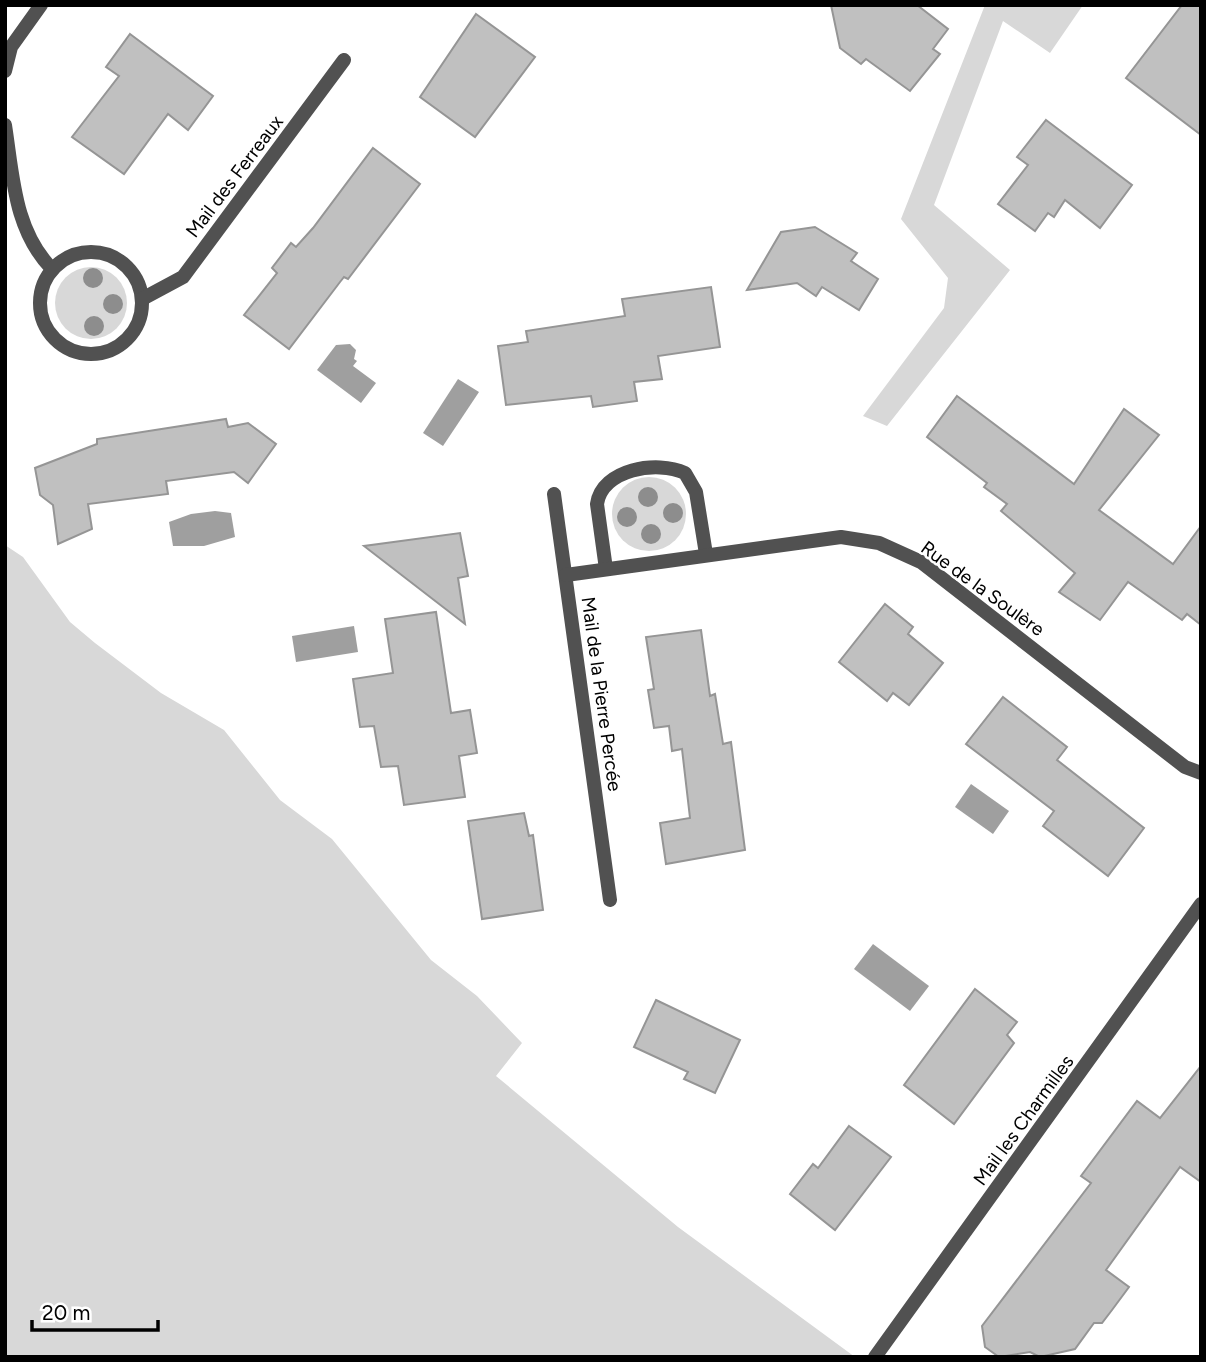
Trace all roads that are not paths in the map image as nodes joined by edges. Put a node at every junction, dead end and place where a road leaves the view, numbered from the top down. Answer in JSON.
{"nodes":[{"id":1,"x":41,"y":5,"type":"edge"},
{"id":2,"x":344,"y":60,"type":"dead end"},
{"id":3,"x":5,"y":72,"type":"edge"},
{"id":4,"x":5,"y":125,"type":"edge"},
{"id":5,"x":52,"y":268,"type":"junction"},
{"id":6,"x":142,"y":299,"type":"junction"},
{"id":7,"x":554,"y":494,"type":"dead end"},
{"id":8,"x":706,"y":554,"type":"junction"},
{"id":9,"x":606,"y":569,"type":"junction"},
{"id":10,"x":566,"y":575,"type":"junction"},
{"id":11,"x":1201,"y":773,"type":"edge"},
{"id":12,"x":610,"y":900,"type":"dead end"},
{"id":13,"x":1201,"y":904,"type":"edge"},
{"id":14,"x":875,"y":1357,"type":"edge"}],
"edges":[{"from":1,"to":3,"type":"street"},
{"from":2,"to":6,"type":"street","name":"Mail des Ferreaux"},
{"from":4,"to":5,"type":"street"},
{"from":5,"to":6,"type":"street"},
{"from":5,"to":6,"type":"street"},
{"from":7,"to":10,"type":"street","name":"Mail de la Pierre Percée"},
{"from":8,"to":9,"type":"street","name":"Rue de la Soulère"},
{"from":8,"to":9,"type":"street"},
{"from":8,"to":11,"type":"street","name":"Rue de la Soulère"},
{"from":9,"to":10,"type":"street","name":"Rue de la Soulère"},
{"from":10,"to":12,"type":"street","name":"Mail de la Pierre Percée"},
{"from":13,"to":14,"type":"street","name":"Mail les Charmilles"}]}
